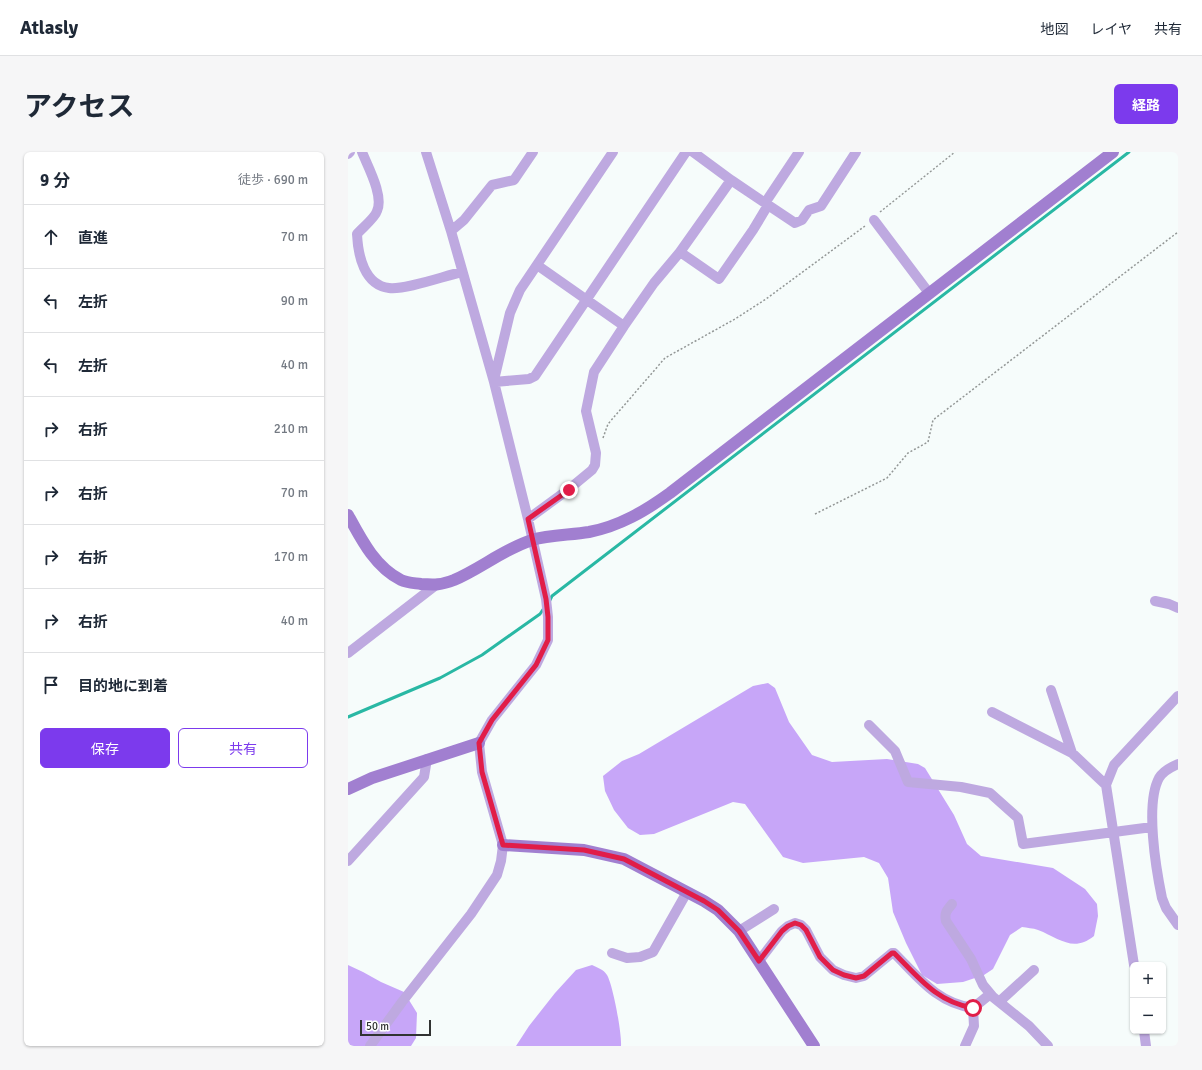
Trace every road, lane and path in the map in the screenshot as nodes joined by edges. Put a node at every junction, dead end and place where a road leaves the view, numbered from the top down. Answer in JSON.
{"nodes":[{"id":1,"x":362,"y":152,"type":"edge"},
{"id":2,"x":426,"y":152,"type":"edge"},
{"id":3,"x":533,"y":152,"type":"edge"},
{"id":4,"x":613,"y":152,"type":"edge"},
{"id":5,"x":686,"y":152,"type":"edge"},
{"id":6,"x":693,"y":152,"type":"edge"},
{"id":7,"x":799,"y":152,"type":"edge"},
{"id":8,"x":856,"y":152,"type":"edge"},
{"id":9,"x":955,"y":152,"type":"edge"},
{"id":10,"x":1113,"y":152,"type":"edge"},
{"id":11,"x":731,"y":180,"type":"junction"},
{"id":12,"x":766,"y":204,"type":"junction"},
{"id":13,"x":874,"y":220,"type":"junction"},
{"id":14,"x":451,"y":231,"type":"junction"},
{"id":15,"x":1178,"y":232,"type":"edge"},
{"id":16,"x":680,"y":252,"type":"junction"},
{"id":17,"x":537,"y":265,"type":"junction"},
{"id":18,"x":462,"y":272,"type":"junction"},
{"id":19,"x":929,"y":293,"type":"junction"},
{"id":20,"x":587,"y":300,"type":"junction"},
{"id":21,"x":624,"y":326,"type":"junction"},
{"id":22,"x":494,"y":382,"type":"junction"},
{"id":23,"x":596,"y":456,"type":"junction"},
{"id":24,"x":815,"y":514,"type":"dead end"},
{"id":25,"x":348,"y":515,"type":"edge"},
{"id":26,"x":528,"y":519,"type":"junction"},
{"id":27,"x":532,"y":540,"type":"junction"},
{"id":28,"x":436,"y":585,"type":"junction"},
{"id":29,"x":1155,"y":601,"type":"dead end"},
{"id":30,"x":1178,"y":608,"type":"edge"},
{"id":31,"x":348,"y":653,"type":"edge"},
{"id":32,"x":1051,"y":690,"type":"dead end"},
{"id":33,"x":1178,"y":696,"type":"edge"},
{"id":34,"x":992,"y":712,"type":"dead end"},
{"id":35,"x":869,"y":725,"type":"dead end"},
{"id":36,"x":479,"y":743,"type":"junction"},
{"id":37,"x":1072,"y":753,"type":"junction"},
{"id":38,"x":427,"y":759,"type":"junction"},
{"id":39,"x":1178,"y":764,"type":"edge"},
{"id":40,"x":1106,"y":785,"type":"junction"},
{"id":41,"x":348,"y":789,"type":"edge"},
{"id":42,"x":1152,"y":827,"type":"junction"},
{"id":43,"x":1114,"y":832,"type":"junction"},
{"id":44,"x":503,"y":845,"type":"junction"},
{"id":45,"x":348,"y":861,"type":"edge"},
{"id":46,"x":687,"y":892,"type":"junction"},
{"id":47,"x":952,"y":904,"type":"dead end"},
{"id":48,"x":774,"y":909,"type":"dead end"},
{"id":49,"x":1178,"y":925,"type":"edge"},
{"id":50,"x":739,"y":931,"type":"junction"},
{"id":51,"x":612,"y":953,"type":"dead end"},
{"id":52,"x":759,"y":961,"type":"junction"},
{"id":53,"x":1134,"y":962,"type":"edge"},
{"id":54,"x":1034,"y":970,"type":"dead end"},
{"id":55,"x":996,"y":999,"type":"junction"},
{"id":56,"x":973,"y":1008,"type":"junction"},
{"id":57,"x":1144,"y":1034,"type":"edge"},
{"id":58,"x":370,"y":1046,"type":"edge"},
{"id":59,"x":814,"y":1046,"type":"edge"},
{"id":60,"x":965,"y":1046,"type":"edge"},
{"id":61,"x":1048,"y":1046,"type":"edge"},
{"id":62,"x":1146,"y":1046,"type":"edge"}],
"edges":[{"from":1,"to":18,"type":"street"},
{"from":2,"to":14,"type":"street"},
{"from":3,"to":14,"type":"street"},
{"from":4,"to":17,"type":"street"},
{"from":5,"to":20,"type":"street"},
{"from":6,"to":11,"type":"street"},
{"from":7,"to":12,"type":"street"},
{"from":8,"to":12,"type":"street"},
{"from":9,"to":13,"type":"path"},
{"from":10,"to":19,"type":"street"},
{"from":11,"to":12,"type":"street"},
{"from":11,"to":16,"type":"street"},
{"from":12,"to":16,"type":"street"},
{"from":13,"to":19,"type":"street"},
{"from":13,"to":23,"type":"path"},
{"from":14,"to":18,"type":"street"},
{"from":15,"to":24,"type":"path"},
{"from":16,"to":21,"type":"street"},
{"from":17,"to":20,"type":"street"},
{"from":17,"to":22,"type":"street"},
{"from":18,"to":22,"type":"street"},
{"from":19,"to":27,"type":"street"},
{"from":20,"to":21,"type":"street"},
{"from":20,"to":22,"type":"street"},
{"from":21,"to":23,"type":"street"},
{"from":22,"to":26,"type":"street"},
{"from":23,"to":26,"type":"street"},
{"from":25,"to":28,"type":"street"},
{"from":26,"to":27,"type":"street"},
{"from":27,"to":28,"type":"street"},
{"from":27,"to":36,"type":"street"},
{"from":28,"to":31,"type":"street"},
{"from":29,"to":30,"type":"street"},
{"from":32,"to":37,"type":"street"},
{"from":33,"to":40,"type":"street"},
{"from":34,"to":37,"type":"street"},
{"from":35,"to":43,"type":"street"},
{"from":36,"to":38,"type":"street"},
{"from":36,"to":44,"type":"street"},
{"from":37,"to":40,"type":"street"},
{"from":38,"to":41,"type":"street"},
{"from":38,"to":45,"type":"street"},
{"from":39,"to":42,"type":"street"},
{"from":40,"to":43,"type":"street"},
{"from":42,"to":43,"type":"street"},
{"from":42,"to":49,"type":"street"},
{"from":43,"to":53,"type":"street"},
{"from":44,"to":46,"type":"street"},
{"from":44,"to":58,"type":"street"},
{"from":46,"to":50,"type":"street"},
{"from":46,"to":51,"type":"street"},
{"from":47,"to":55,"type":"street"},
{"from":48,"to":50,"type":"street"},
{"from":50,"to":52,"type":"street"},
{"from":52,"to":56,"type":"street"},
{"from":52,"to":59,"type":"street"},
{"from":54,"to":55,"type":"street"},
{"from":55,"to":56,"type":"street"},
{"from":55,"to":61,"type":"street"},
{"from":56,"to":60,"type":"street"},
{"from":57,"to":62,"type":"street"}]}
